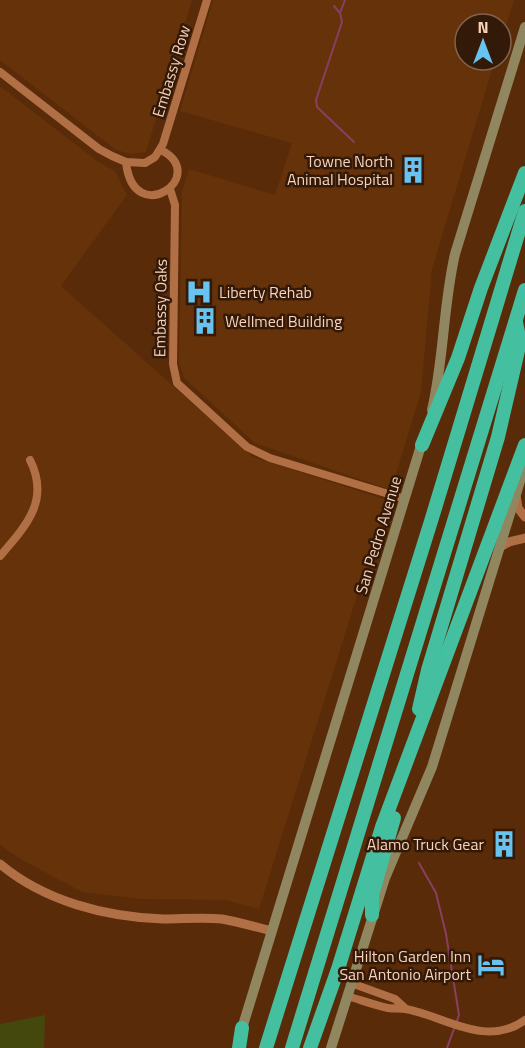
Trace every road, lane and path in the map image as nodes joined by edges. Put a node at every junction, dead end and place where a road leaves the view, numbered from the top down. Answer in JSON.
{"nodes":[{"id":1,"x":207,"y":0,"type":"edge"},
{"id":2,"x":525,"y":27,"type":"edge"},
{"id":3,"x":525,"y":49,"type":"edge"},
{"id":4,"x":516,"y":57,"type":"junction"},
{"id":5,"x":0,"y":72,"type":"edge"},
{"id":6,"x":161,"y":150,"type":"junction"},
{"id":7,"x":126,"y":162,"type":"junction"},
{"id":8,"x":525,"y":173,"type":"edge"},
{"id":9,"x":170,"y":189,"type":"junction"},
{"id":10,"x":525,"y":211,"type":"edge"},
{"id":11,"x":525,"y":290,"type":"edge"},
{"id":12,"x":516,"y":320,"type":"junction"},
{"id":13,"x":422,"y":445,"type":"junction"},
{"id":14,"x":525,"y":445,"type":"edge"},
{"id":15,"x":30,"y":460,"type":"dead end"},
{"id":16,"x":525,"y":465,"type":"edge"},
{"id":17,"x":517,"y":492,"type":"junction"},
{"id":18,"x":405,"y":499,"type":"junction"},
{"id":19,"x":525,"y":517,"type":"edge"},
{"id":20,"x":525,"y":538,"type":"edge"},
{"id":21,"x":500,"y":547,"type":"junction"},
{"id":22,"x":0,"y":555,"type":"edge"},
{"id":23,"x":0,"y":864,"type":"edge"},
{"id":24,"x":372,"y":915,"type":"junction"},
{"id":25,"x":272,"y":931,"type":"junction"},
{"id":26,"x":351,"y":983,"type":"junction"},
{"id":27,"x":347,"y":996,"type":"junction"},
{"id":28,"x":406,"y":1009,"type":"junction"},
{"id":29,"x":525,"y":1020,"type":"edge"},
{"id":30,"x":242,"y":1028,"type":"joint"},
{"id":31,"x":237,"y":1048,"type":"edge"},
{"id":32,"x":266,"y":1048,"type":"edge"},
{"id":33,"x":292,"y":1048,"type":"edge"},
{"id":34,"x":310,"y":1048,"type":"edge"},
{"id":35,"x":331,"y":1048,"type":"edge"}],
"edges":[{"from":1,"to":6,"type":"street","name":"Embassy Row"},
{"from":2,"to":4,"type":"main road","name":"San Pedro Avenue"},
{"from":3,"to":4,"type":"main road"},
{"from":4,"to":13,"type":"main road","name":"San Pedro Avenue"},
{"from":5,"to":7,"type":"street"},
{"from":6,"to":7,"type":"street"},
{"from":6,"to":9,"type":"street","name":"Embassy Oaks"},
{"from":7,"to":9,"type":"street"},
{"from":8,"to":13,"type":"highway"},
{"from":9,"to":18,"type":"street","name":"Embassy Oaks"},
{"from":10,"to":32,"type":"highway"},
{"from":11,"to":12,"type":"highway"},
{"from":12,"to":24,"type":"highway"},
{"from":12,"to":33,"type":"highway"},
{"from":13,"to":18,"type":"main road","name":"San Pedro Avenue"},
{"from":14,"to":34,"type":"highway"},
{"from":15,"to":22,"type":"street"},
{"from":16,"to":17,"type":"main road"},
{"from":17,"to":19,"type":"street"},
{"from":17,"to":21,"type":"main road"},
{"from":18,"to":25,"type":"main road","name":"San Pedro Avenue"},
{"from":20,"to":21,"type":"street"},
{"from":21,"to":24,"type":"main road"},
{"from":23,"to":25,"type":"street"},
{"from":24,"to":26,"type":"main road"},
{"from":25,"to":30,"type":"main road","name":"San Pedro Avenue"},
{"from":26,"to":27,"type":"main road"},
{"from":26,"to":28,"type":"street"},
{"from":27,"to":28,"type":"street"},
{"from":27,"to":35,"type":"main road"},
{"from":28,"to":29,"type":"street"},
{"from":30,"to":31,"type":"highway"}]}
